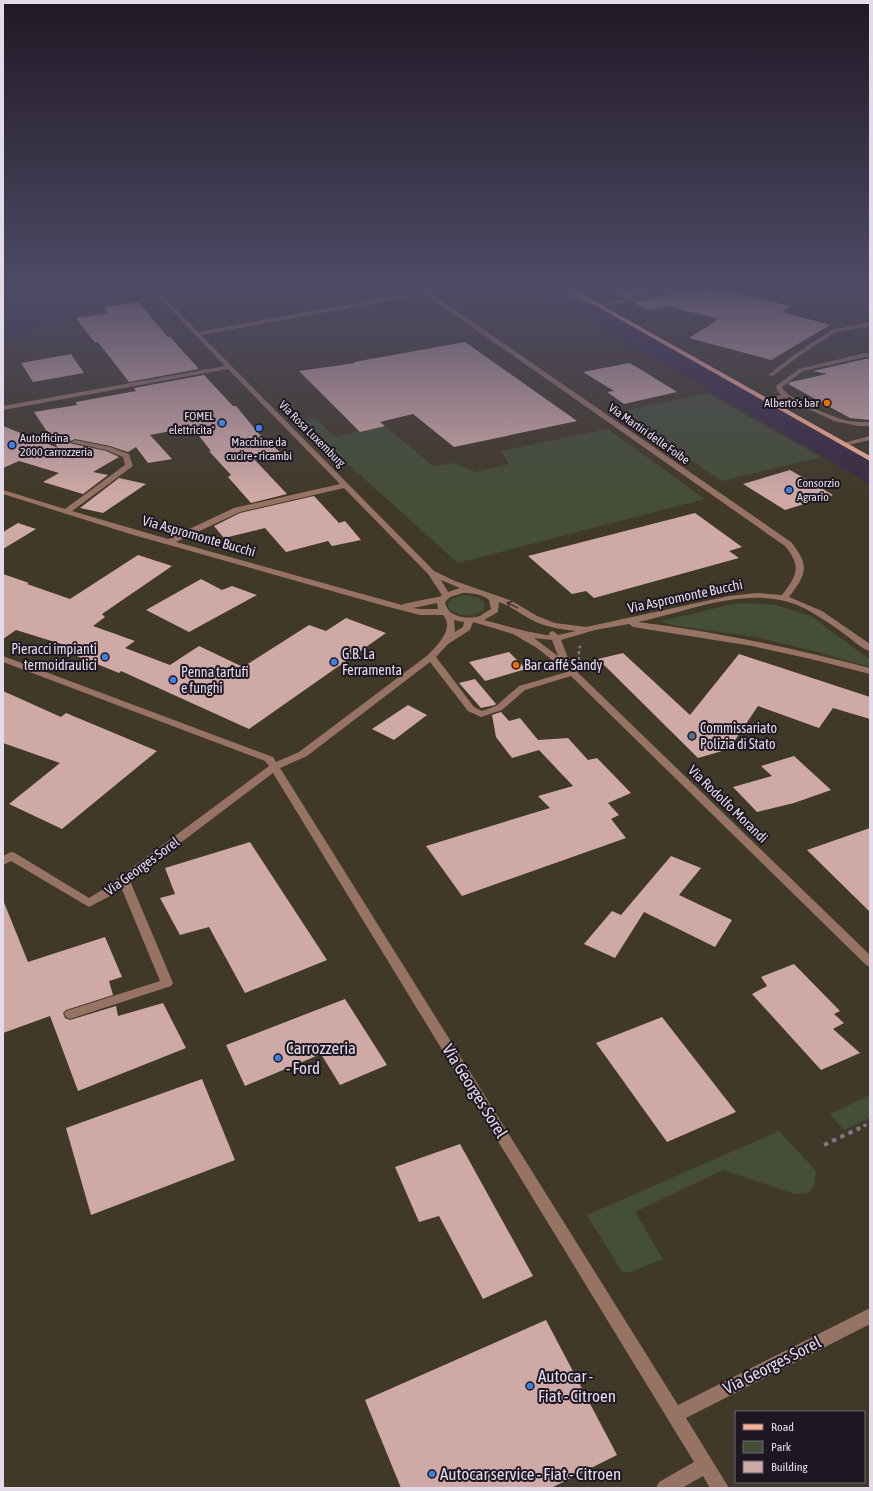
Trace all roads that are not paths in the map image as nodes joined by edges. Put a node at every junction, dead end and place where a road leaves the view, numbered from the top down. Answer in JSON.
{"nodes":[{"id":1,"x":219,"y":356,"type":"edge"},
{"id":2,"x":517,"y":356,"type":"edge"},
{"id":3,"x":687,"y":356,"type":"edge"},
{"id":4,"x":796,"y":356,"type":"edge"},
{"id":5,"x":863,"y":356,"type":"edge"},
{"id":6,"x":229,"y":366,"type":"junction"},
{"id":7,"x":771,"y":375,"type":"dead end"},
{"id":8,"x":786,"y":396,"type":"junction"},
{"id":9,"x":766,"y":400,"type":"junction"},
{"id":10,"x":3,"y":408,"type":"edge"},
{"id":11,"x":870,"y":424,"type":"edge"},
{"id":12,"x":870,"y":438,"type":"edge"},
{"id":13,"x":75,"y":442,"type":"dead end"},
{"id":14,"x":844,"y":444,"type":"junction"},
{"id":15,"x":870,"y":459,"type":"edge"},
{"id":16,"x":346,"y":485,"type":"junction"},
{"id":17,"x":3,"y":492,"type":"edge"},
{"id":18,"x":66,"y":512,"type":"junction"},
{"id":19,"x":169,"y":542,"type":"junction"},
{"id":20,"x":431,"y":572,"type":"junction"},
{"id":21,"x":480,"y":592,"type":"junction"},
{"id":22,"x":489,"y":595,"type":"junction"},
{"id":23,"x":444,"y":597,"type":"junction"},
{"id":24,"x":784,"y":598,"type":"junction"},
{"id":25,"x":388,"y":604,"type":"junction"},
{"id":26,"x":446,"y":614,"type":"junction"},
{"id":27,"x":534,"y":618,"type":"junction"},
{"id":28,"x":471,"y":620,"type":"junction"},
{"id":29,"x":625,"y":623,"type":"junction"},
{"id":30,"x":513,"y":630,"type":"junction"},
{"id":31,"x":588,"y":630,"type":"junction"},
{"id":32,"x":572,"y":636,"type":"junction"},
{"id":33,"x":556,"y":638,"type":"junction"},
{"id":34,"x":445,"y":642,"type":"junction"},
{"id":35,"x":870,"y":648,"type":"edge"},
{"id":36,"x":561,"y":652,"type":"junction"},
{"id":37,"x":431,"y":657,"type":"junction"},
{"id":38,"x":3,"y":659,"type":"edge"},
{"id":39,"x":570,"y":670,"type":"junction"},
{"id":40,"x":870,"y":671,"type":"edge"},
{"id":41,"x":274,"y":767,"type":"junction"},
{"id":42,"x":3,"y":861,"type":"edge"},
{"id":43,"x":124,"y":880,"type":"junction"},
{"id":44,"x":870,"y":962,"type":"edge"},
{"id":45,"x":70,"y":1014,"type":"dead end"},
{"id":46,"x":870,"y":1316,"type":"edge"},
{"id":47,"x":675,"y":1415,"type":"junction"},
{"id":48,"x":706,"y":1466,"type":"junction"},
{"id":49,"x":666,"y":1488,"type":"edge"},
{"id":50,"x":720,"y":1488,"type":"edge"}],
"edges":[{"from":1,"to":6,"type":"street","name":"Via Rosa Luxemburg"},
{"from":2,"to":24,"type":"street","name":"Via Martiri delle Foibe"},
{"from":3,"to":9,"type":"main road"},
{"from":4,"to":7,"type":"street"},
{"from":5,"to":8,"type":"street"},
{"from":6,"to":10,"type":"street"},
{"from":6,"to":16,"type":"street","name":"Via Rosa Luxemburg"},
{"from":8,"to":9,"type":"street"},
{"from":8,"to":11,"type":"street"},
{"from":9,"to":14,"type":"main road"},
{"from":12,"to":14,"type":"street"},
{"from":13,"to":18,"type":"street"},
{"from":14,"to":15,"type":"main road"},
{"from":16,"to":19,"type":"street"},
{"from":16,"to":20,"type":"street","name":"Via Rosa Luxemburg"},
{"from":17,"to":18,"type":"street","name":"Via Aspromonte Bucchi"},
{"from":18,"to":19,"type":"street","name":"Via Aspromonte Bucchi"},
{"from":19,"to":25,"type":"street","name":"Via Aspromonte Bucchi"},
{"from":20,"to":21,"type":"street","name":"Via Rosa Luxemburg"},
{"from":20,"to":23,"type":"street","name":"Via Rosa Luxemburg"},
{"from":21,"to":22,"type":"street","name":"Via Aspromonte Bucchi"},
{"from":21,"to":23,"type":"street","name":"Via Aspromonte Bucchi"},
{"from":27,"to":22,"type":"street","name":"Via Aspromonte Bucchi","one_way":true},
{"from":22,"to":28,"type":"street"},
{"from":23,"to":25,"type":"street","name":"Via Aspromonte Bucchi"},
{"from":23,"to":26,"type":"street"},
{"from":24,"to":29,"type":"street","name":"Via Aspromonte Bucchi"},
{"from":24,"to":35,"type":"street","name":"Via Aspromonte Bucchi"},
{"from":25,"to":26,"type":"street","name":"Via Aspromonte Bucchi"},
{"from":26,"to":28,"type":"street","name":"Via Aspromonte Bucchi"},
{"from":26,"to":34,"type":"street","name":"Via Georges Sorel"},
{"from":27,"to":31,"type":"street","name":"Via Aspromonte Bucchi"},
{"from":27,"to":33,"type":"street","name":"Via Aspromonte Bucchi"},
{"from":28,"to":30,"type":"street","name":"Via Aspromonte Bucchi"},
{"from":28,"to":34,"type":"street","name":"Via Georges Sorel"},
{"from":29,"to":31,"type":"street","name":"Via Aspromonte Bucchi"},
{"from":29,"to":40,"type":"street"},
{"from":30,"to":33,"type":"street","name":"Via Aspromonte Bucchi"},
{"from":30,"to":39,"type":"street","name":"Via Rodolfo Morandi"},
{"from":31,"to":32,"type":"street","name":"Via Aspromonte Bucchi"},
{"from":32,"to":33,"type":"street","name":"Via Aspromonte Bucchi"},
{"from":32,"to":36,"type":"street"},
{"from":33,"to":36,"type":"street","name":"Via Rodolfo Morandi"},
{"from":34,"to":37,"type":"street","name":"Via Georges Sorel"},
{"from":36,"to":39,"type":"street","name":"Via Rodolfo Morandi"},
{"from":37,"to":39,"type":"street"},
{"from":37,"to":41,"type":"street","name":"Via Georges Sorel"},
{"from":38,"to":41,"type":"street","name":"Via Georges Sorel"},
{"from":39,"to":44,"type":"street","name":"Via Rodolfo Morandi"},
{"from":41,"to":43,"type":"street","name":"Via Georges Sorel"},
{"from":41,"to":47,"type":"street","name":"Via Georges Sorel"},
{"from":42,"to":43,"type":"street","name":"Via Georges Sorel"},
{"from":43,"to":45,"type":"street"},
{"from":46,"to":47,"type":"street","name":"Via Georges Sorel"},
{"from":47,"to":48,"type":"street","name":"Via Georges Sorel"},
{"from":48,"to":49,"type":"street"},
{"from":48,"to":50,"type":"street","name":"Via Georges Sorel"}]}
